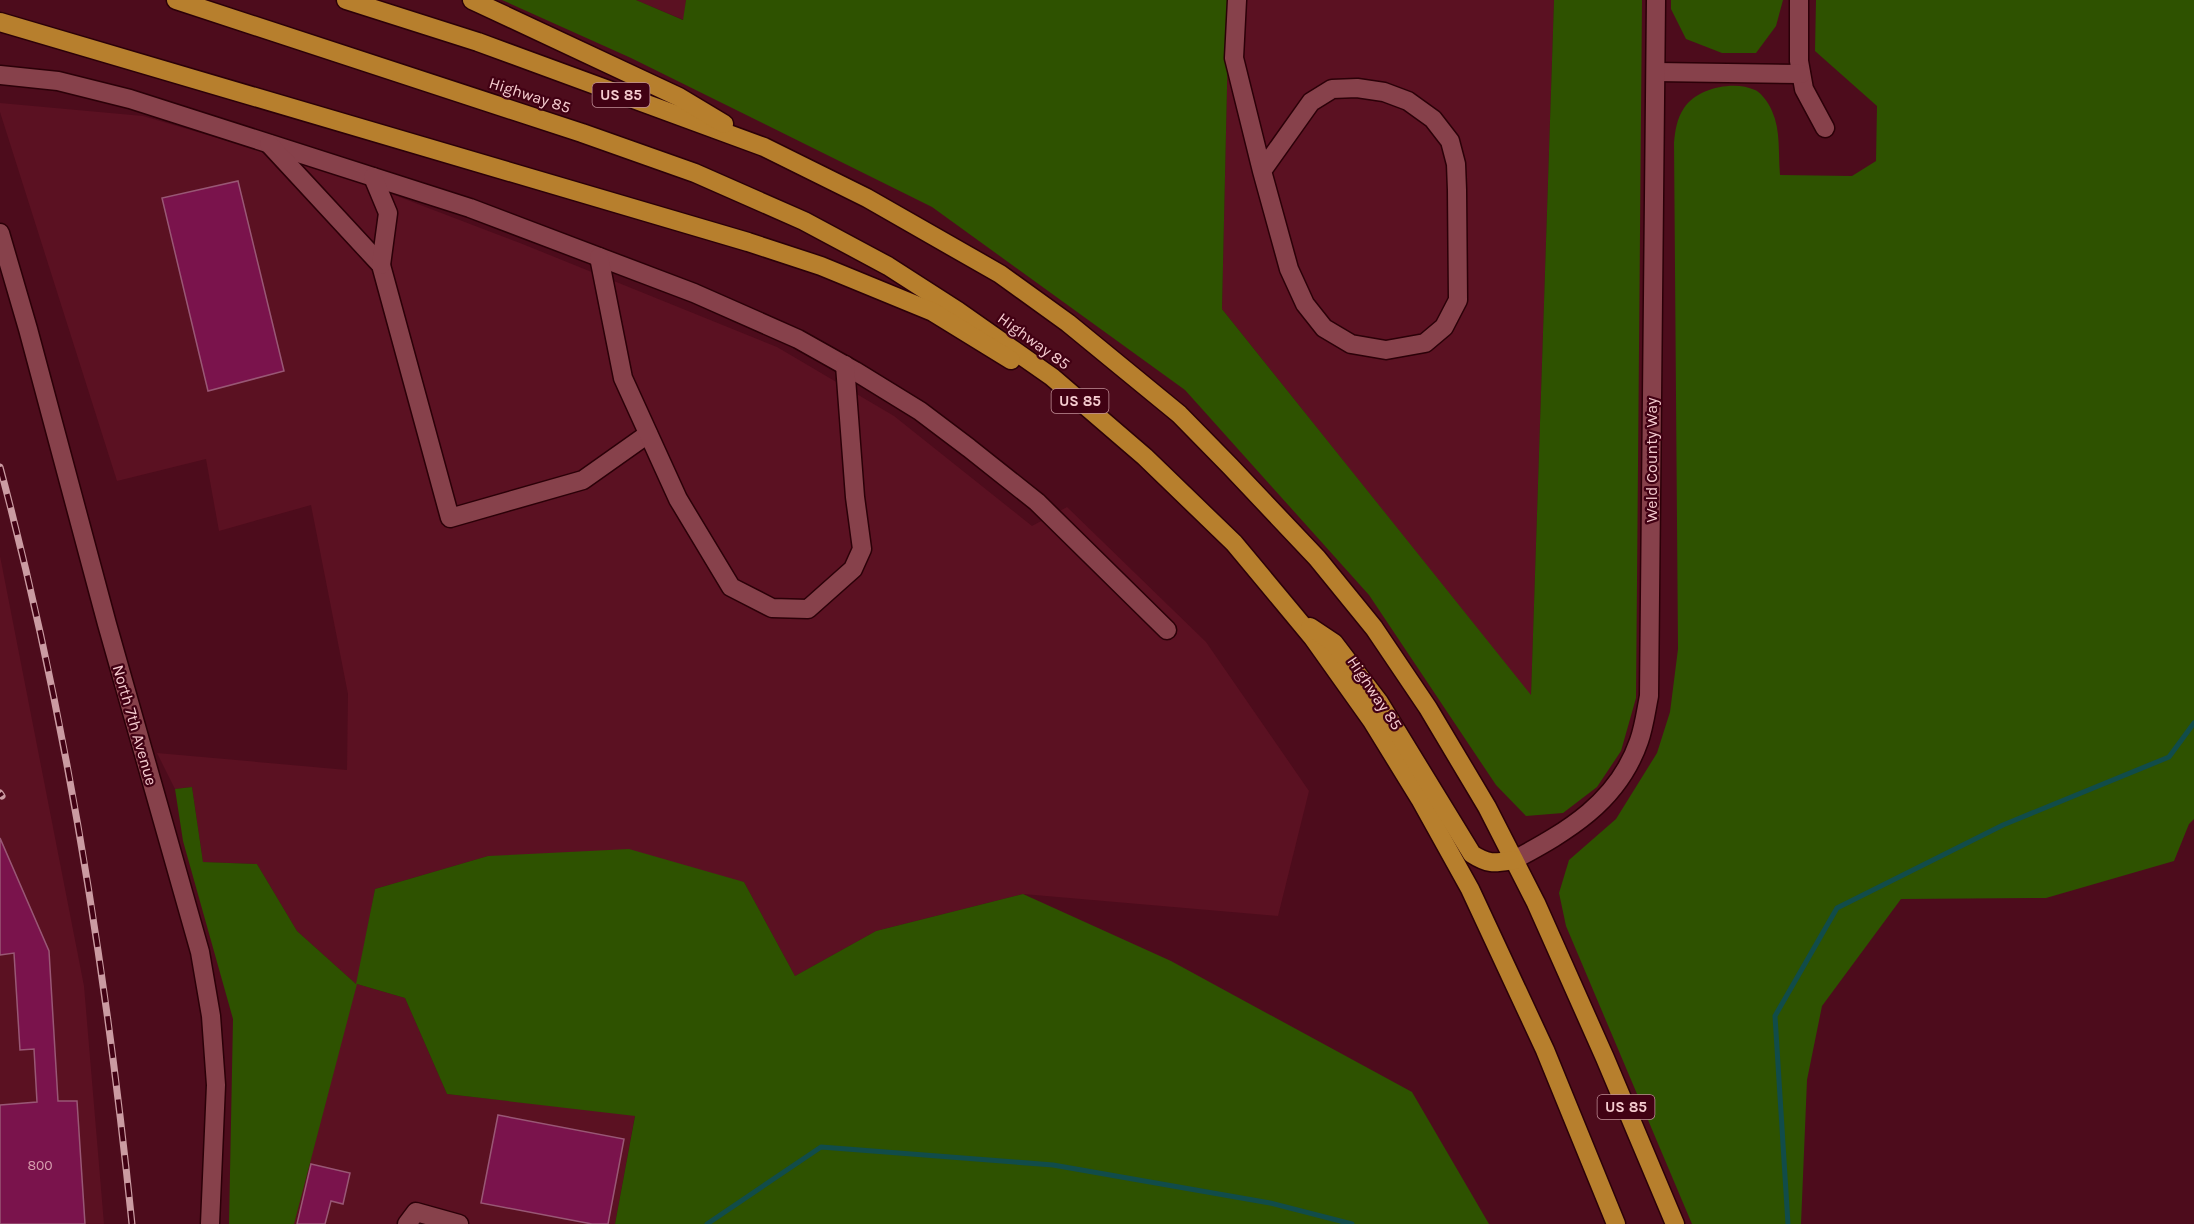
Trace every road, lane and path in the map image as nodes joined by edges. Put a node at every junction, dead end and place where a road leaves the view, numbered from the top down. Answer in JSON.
{"nodes":[{"id":1,"x":176,"y":0,"type":"edge"},
{"id":2,"x":346,"y":0,"type":"edge"},
{"id":3,"x":472,"y":0,"type":"edge"},
{"id":4,"x":1237,"y":0,"type":"edge"},
{"id":5,"x":1656,"y":0,"type":"edge"},
{"id":6,"x":1799,"y":0,"type":"edge"},
{"id":7,"x":0,"y":22,"type":"edge"},
{"id":8,"x":1656,"y":72,"type":"junction"},
{"id":9,"x":1801,"y":74,"type":"junction"},
{"id":10,"x":0,"y":75,"type":"edge"},
{"id":11,"x":1825,"y":128,"type":"dead end"},
{"id":12,"x":267,"y":143,"type":"junction"},
{"id":13,"x":764,"y":147,"type":"junction"},
{"id":14,"x":1263,"y":171,"type":"junction"},
{"id":15,"x":373,"y":177,"type":"junction"},
{"id":16,"x":0,"y":233,"type":"edge"},
{"id":17,"x":599,"y":257,"type":"junction"},
{"id":18,"x":381,"y":266,"type":"junction"},
{"id":19,"x":845,"y":365,"type":"junction"},
{"id":20,"x":1052,"y":377,"type":"junction"},
{"id":21,"x":648,"y":434,"type":"junction"},
{"id":22,"x":1294,"y":616,"type":"junction"},
{"id":23,"x":1167,"y":630,"type":"dead end"},
{"id":24,"x":1514,"y":860,"type":"junction"},
{"id":25,"x":210,"y":1224,"type":"edge"},
{"id":26,"x":407,"y":1224,"type":"edge"},
{"id":27,"x":459,"y":1224,"type":"edge"},
{"id":28,"x":1616,"y":1224,"type":"edge"},
{"id":29,"x":1675,"y":1224,"type":"edge"}],
"edges":[{"from":1,"to":20,"type":"highway","name":"Highway 85","number":"US 85"},
{"from":2,"to":13,"type":"highway","name":"Highway 85","number":"US 85"},
{"from":3,"to":13,"type":"highway"},
{"from":4,"to":14,"type":"street"},
{"from":5,"to":8,"type":"street","name":"Weld County Way"},
{"from":6,"to":9,"type":"street"},
{"from":7,"to":20,"type":"highway"},
{"from":8,"to":9,"type":"street"},
{"from":8,"to":24,"type":"street","name":"Weld County Way"},
{"from":9,"to":11,"type":"street"},
{"from":10,"to":12,"type":"street"},
{"from":12,"to":15,"type":"street"},
{"from":12,"to":18,"type":"street"},
{"from":13,"to":24,"type":"highway","name":"Highway 85","number":"US 85"},
{"from":14,"to":14,"type":"street"},
{"from":15,"to":17,"type":"street"},
{"from":15,"to":18,"type":"street"},
{"from":16,"to":25,"type":"street","name":"North 7th Avenue"},
{"from":17,"to":19,"type":"street"},
{"from":17,"to":21,"type":"street"},
{"from":18,"to":21,"type":"street"},
{"from":19,"to":21,"type":"street"},
{"from":19,"to":23,"type":"street"},
{"from":20,"to":22,"type":"highway","name":"Highway 85","number":"US 85"},
{"from":22,"to":24,"type":"highway"},
{"from":22,"to":28,"type":"highway","name":"Highway 85","number":"US 85"},
{"from":24,"to":29,"type":"highway","name":"Highway 85","number":"US 85"},
{"from":26,"to":27,"type":"street"}]}
